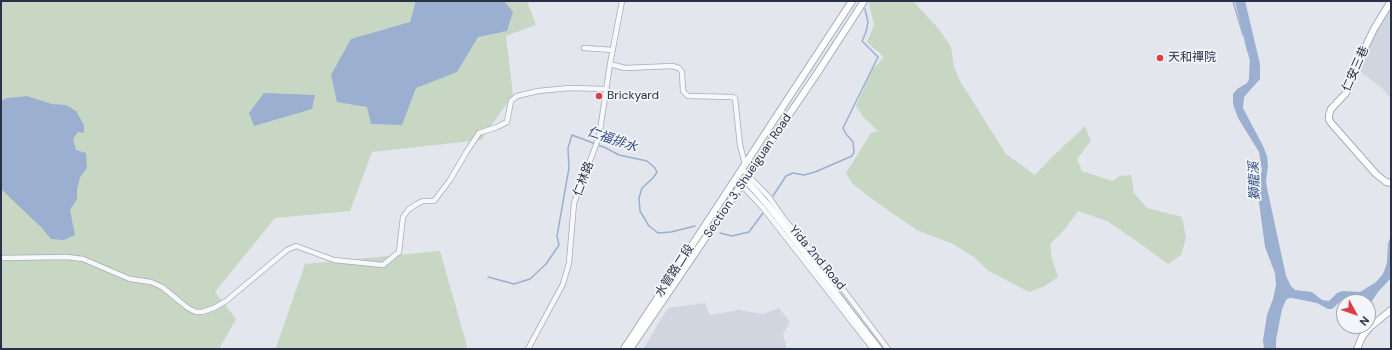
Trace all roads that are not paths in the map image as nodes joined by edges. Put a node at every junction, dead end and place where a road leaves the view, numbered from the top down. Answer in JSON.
{"nodes":[{"id":1,"x":622,"y":1,"type":"edge"},
{"id":2,"x":852,"y":1,"type":"edge"},
{"id":3,"x":864,"y":1,"type":"edge"},
{"id":4,"x":1391,"y":1,"type":"edge"},
{"id":5,"x":584,"y":48,"type":"dead end"},
{"id":6,"x":613,"y":50,"type":"junction"},
{"id":7,"x":610,"y":64,"type":"junction"},
{"id":8,"x":607,"y":88,"type":"junction"},
{"id":9,"x":741,"y":171,"type":"junction"},
{"id":10,"x":745,"y":180,"type":"junction"},
{"id":11,"x":1391,"y":183,"type":"edge"},
{"id":12,"x":1,"y":258,"type":"edge"},
{"id":13,"x":1391,"y":310,"type":"edge"},
{"id":14,"x":528,"y":349,"type":"edge"},
{"id":15,"x":624,"y":349,"type":"edge"},
{"id":16,"x":630,"y":349,"type":"edge"},
{"id":17,"x":873,"y":349,"type":"edge"},
{"id":18,"x":879,"y":349,"type":"edge"},
{"id":19,"x":888,"y":349,"type":"edge"},
{"id":20,"x":1357,"y":349,"type":"edge"}],
"edges":[{"from":1,"to":6,"type":"street","name":"仁林路"},
{"from":2,"to":9,"type":"main road","name":"Section 3, Shueiguan Road"},
{"from":3,"to":10,"type":"main road","name":"Section 3, Shueiguan Road"},
{"from":4,"to":11,"type":"main road","name":"仁安三巷"},
{"from":5,"to":6,"type":"street"},
{"from":6,"to":7,"type":"street","name":"仁林路"},
{"from":7,"to":8,"type":"street","name":"仁林路"},
{"from":7,"to":9,"type":"street"},
{"from":8,"to":12,"type":"street"},
{"from":8,"to":14,"type":"street","name":"仁林路"},
{"from":9,"to":10,"type":"main road","name":"Yida 2nd Road"},
{"from":9,"to":15,"type":"main road","name":"水管路二段"},
{"from":10,"to":16,"type":"main road","name":"Section 3, Shueiguan Road"},
{"from":10,"to":17,"type":"street","name":"Yida 2nd Road"},
{"from":10,"to":18,"type":"main road","name":"Yida 2nd Road"},
{"from":10,"to":19,"type":"street","name":"Yida 2nd Road"},
{"from":13,"to":20,"type":"main road"}]}
